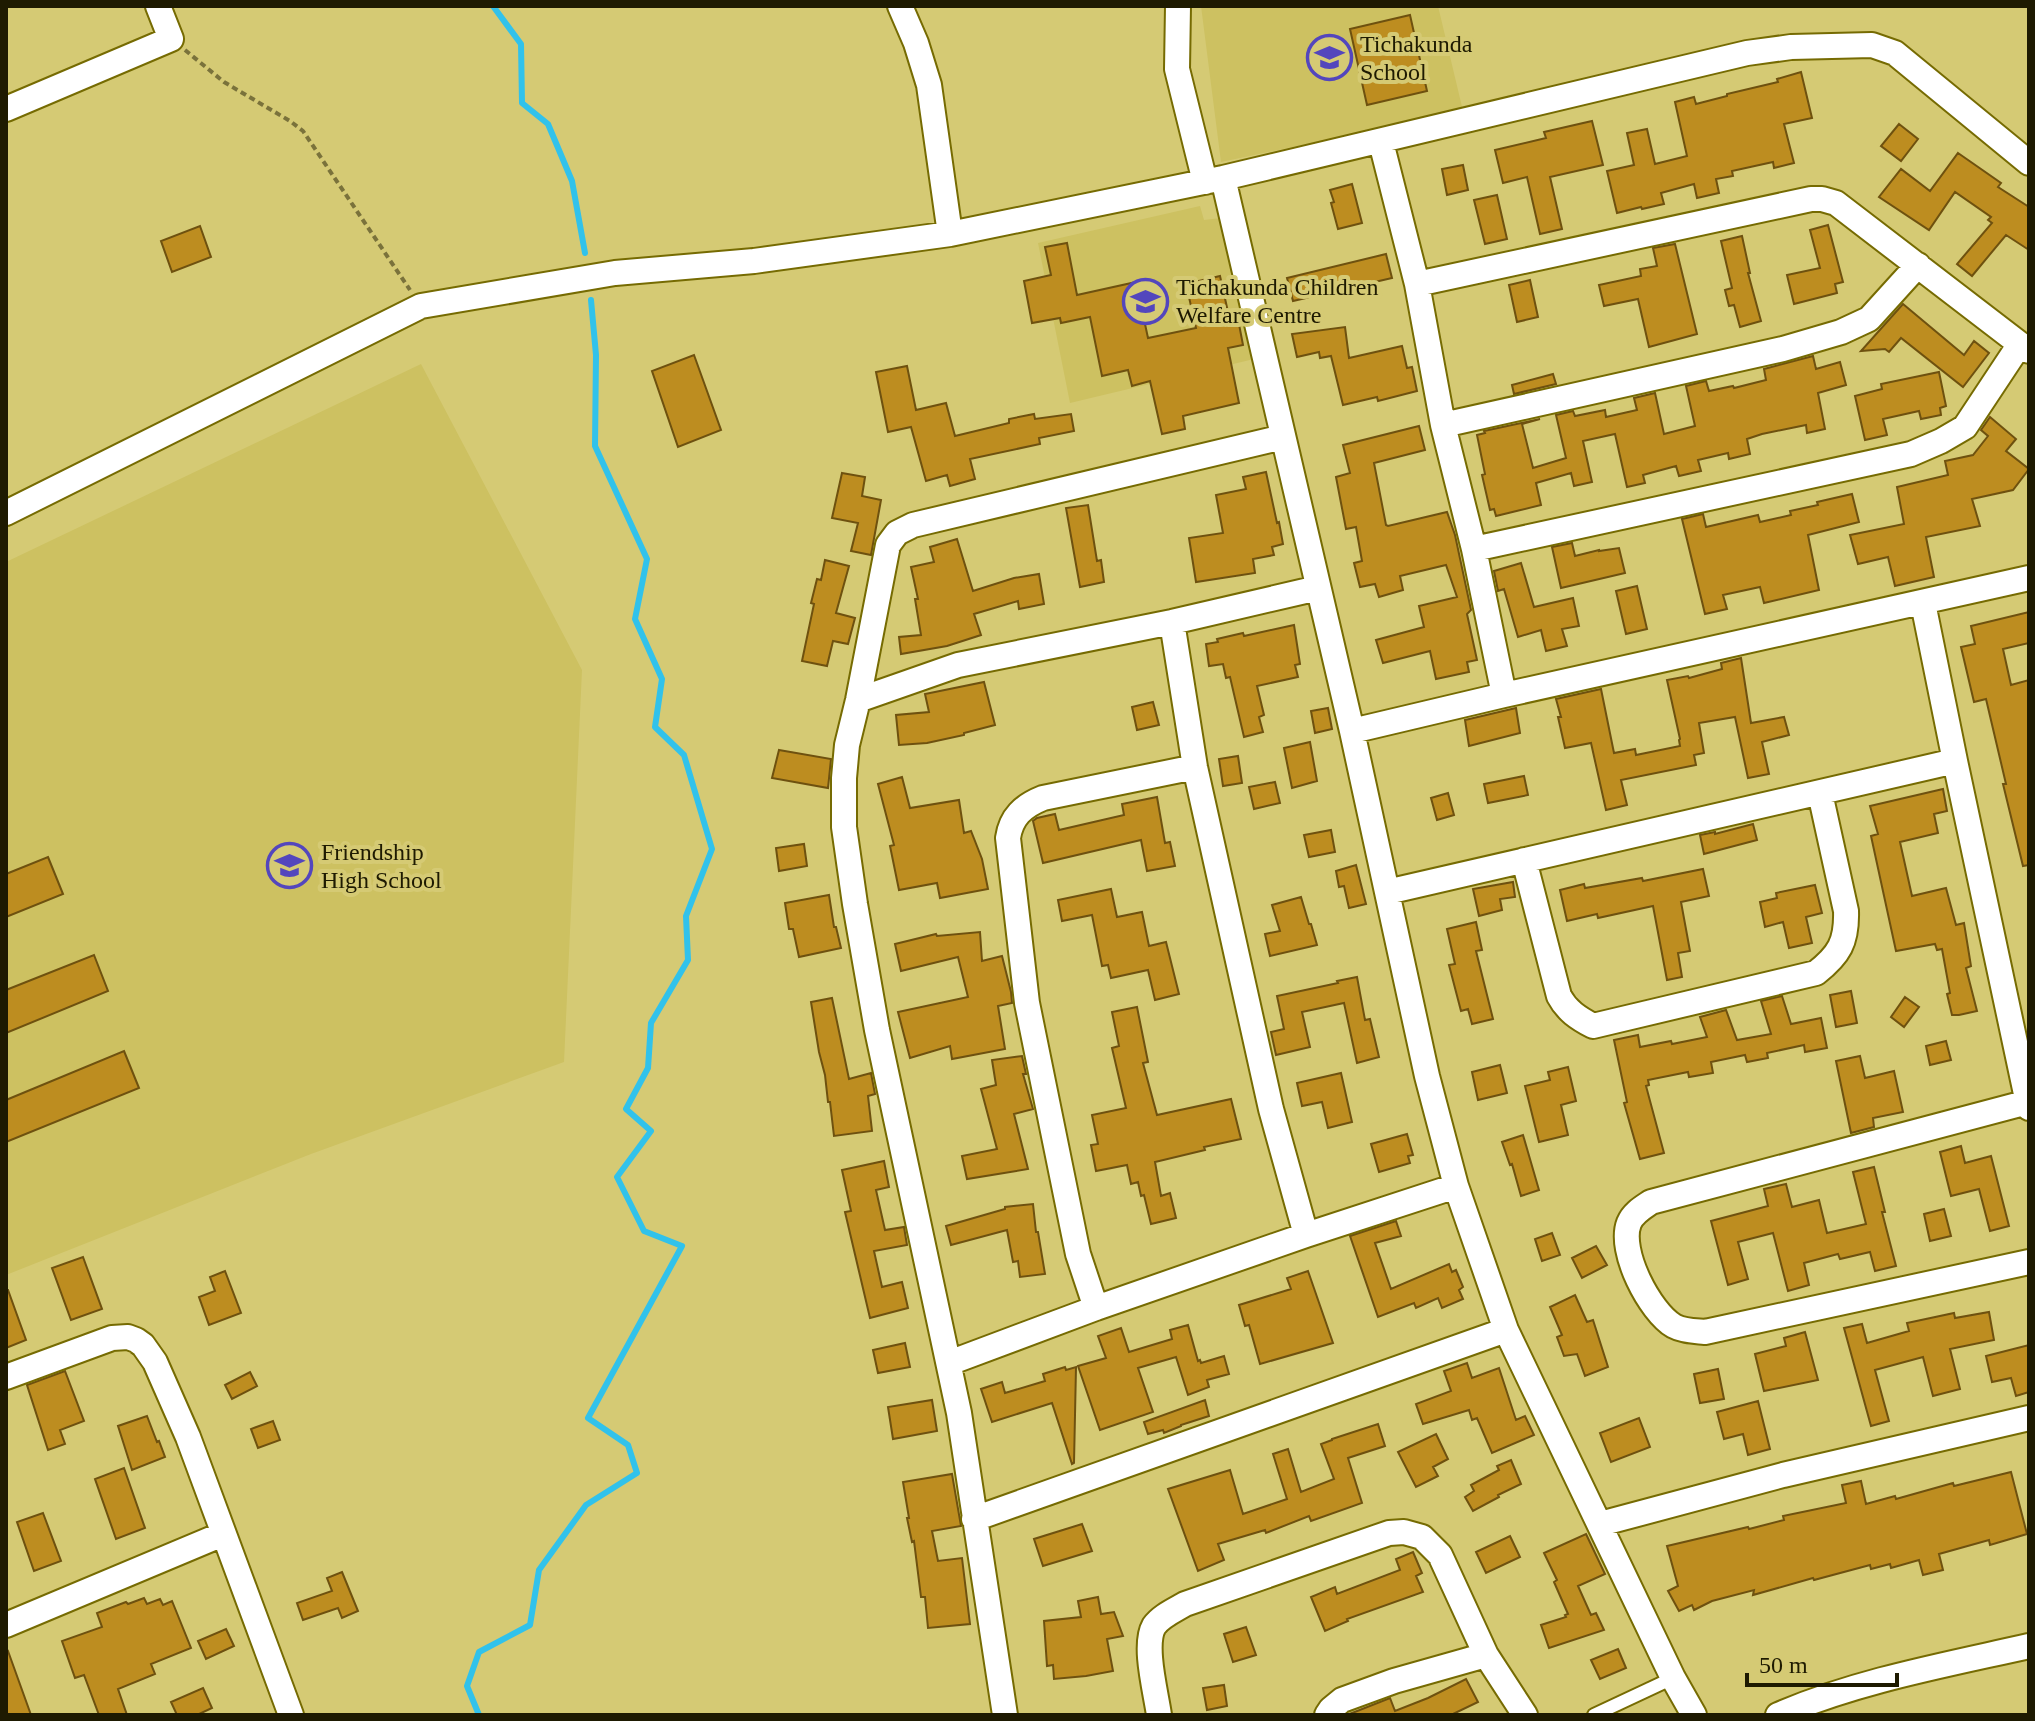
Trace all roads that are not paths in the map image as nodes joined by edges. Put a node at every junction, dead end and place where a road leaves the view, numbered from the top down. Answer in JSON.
{"nodes":[{"id":1,"x":158,"y":6,"type":"edge"},
{"id":2,"x":900,"y":6,"type":"edge"},
{"id":3,"x":1178,"y":6,"type":"edge"},
{"id":4,"x":6,"y":109,"type":"edge"},
{"id":5,"x":1381,"y":142,"type":"junction"},
{"id":6,"x":2029,"y":163,"type":"edge"},
{"id":7,"x":1214,"y":180,"type":"junction"},
{"id":8,"x":950,"y":234,"type":"junction"},
{"id":9,"x":1918,"y":265,"type":"junction"},
{"id":10,"x":1417,"y":284,"type":"junction"},
{"id":11,"x":2024,"y":347,"type":"edge"},
{"id":12,"x":1443,"y":425,"type":"junction"},
{"id":13,"x":1283,"y":437,"type":"junction"},
{"id":14,"x":6,"y":513,"type":"edge"},
{"id":15,"x":1474,"y":549,"type":"junction"},
{"id":16,"x":2029,"y":578,"type":"edge"},
{"id":17,"x":1318,"y":588,"type":"junction"},
{"id":18,"x":1923,"y":603,"type":"junction"},
{"id":19,"x":1172,"y":622,"type":"junction"},
{"id":20,"x":1504,"y":695,"type":"junction"},
{"id":21,"x":858,"y":700,"type":"junction"},
{"id":22,"x":1352,"y":731,"type":"junction"},
{"id":23,"x":1955,"y":761,"type":"junction"},
{"id":24,"x":1195,"y":767,"type":"junction"},
{"id":25,"x":1820,"y":793,"type":"junction"},
{"id":26,"x":1524,"y":860,"type":"junction"},
{"id":27,"x":1387,"y":892,"type":"junction"},
{"id":28,"x":2028,"y":1105,"type":"edge"},
{"id":29,"x":1456,"y":1186,"type":"junction"},
{"id":30,"x":1306,"y":1235,"type":"junction"},
{"id":31,"x":2029,"y":1262,"type":"edge"},
{"id":32,"x":1096,"y":1308,"type":"junction"},
{"id":33,"x":1506,"y":1330,"type":"junction"},
{"id":34,"x":949,"y":1363,"type":"junction"},
{"id":35,"x":6,"y":1377,"type":"edge"},
{"id":36,"x":2029,"y":1418,"type":"edge"},
{"id":37,"x":974,"y":1519,"type":"junction"},
{"id":38,"x":1600,"y":1524,"type":"junction"},
{"id":39,"x":223,"y":1534,"type":"junction"},
{"id":40,"x":6,"y":1625,"type":"edge"},
{"id":41,"x":2029,"y":1646,"type":"edge"},
{"id":42,"x":1486,"y":1655,"type":"junction"},
{"id":43,"x":1673,"y":1678,"type":"junction"},
{"id":44,"x":291,"y":1715,"type":"edge"},
{"id":45,"x":1005,"y":1715,"type":"edge"},
{"id":46,"x":1159,"y":1715,"type":"edge"},
{"id":47,"x":1327,"y":1715,"type":"edge"},
{"id":48,"x":1525,"y":1715,"type":"edge"},
{"id":49,"x":1594,"y":1715,"type":"edge"},
{"id":50,"x":1694,"y":1715,"type":"edge"},
{"id":51,"x":1778,"y":1715,"type":"edge"}],
"edges":[{"from":1,"to":4,"type":"street"},
{"from":2,"to":8,"type":"street"},
{"from":3,"to":7,"type":"street"},
{"from":5,"to":6,"type":"street"},
{"from":5,"to":7,"type":"street"},
{"from":5,"to":10,"type":"street"},
{"from":7,"to":8,"type":"street"},
{"from":7,"to":13,"type":"street"},
{"from":8,"to":14,"type":"street"},
{"from":9,"to":10,"type":"street"},
{"from":9,"to":11,"type":"street"},
{"from":9,"to":12,"type":"street"},
{"from":10,"to":12,"type":"street"},
{"from":11,"to":15,"type":"street"},
{"from":12,"to":15,"type":"street"},
{"from":13,"to":17,"type":"street"},
{"from":13,"to":21,"type":"street"},
{"from":15,"to":20,"type":"street"},
{"from":16,"to":18,"type":"street"},
{"from":17,"to":19,"type":"street"},
{"from":17,"to":22,"type":"street"},
{"from":18,"to":20,"type":"street"},
{"from":18,"to":23,"type":"street"},
{"from":19,"to":21,"type":"street"},
{"from":19,"to":24,"type":"street"},
{"from":20,"to":22,"type":"street"},
{"from":21,"to":34,"type":"street"},
{"from":22,"to":27,"type":"street"},
{"from":23,"to":25,"type":"street"},
{"from":23,"to":28,"type":"street"},
{"from":24,"to":30,"type":"street"},
{"from":24,"to":32,"type":"street"},
{"from":25,"to":26,"type":"street"},
{"from":25,"to":26,"type":"street"},
{"from":26,"to":27,"type":"street"},
{"from":27,"to":29,"type":"street"},
{"from":28,"to":31,"type":"street"},
{"from":29,"to":30,"type":"street"},
{"from":29,"to":33,"type":"street"},
{"from":30,"to":32,"type":"street"},
{"from":32,"to":34,"type":"street"},
{"from":33,"to":37,"type":"street"},
{"from":33,"to":38,"type":"street"},
{"from":34,"to":37,"type":"street"},
{"from":35,"to":39,"type":"street"},
{"from":36,"to":38,"type":"street"},
{"from":37,"to":45,"type":"street"},
{"from":38,"to":43,"type":"street"},
{"from":39,"to":40,"type":"street"},
{"from":39,"to":44,"type":"street"},
{"from":41,"to":51,"type":"street"},
{"from":42,"to":46,"type":"street"},
{"from":42,"to":47,"type":"street"},
{"from":42,"to":48,"type":"street"},
{"from":43,"to":49,"type":"lane"},
{"from":43,"to":50,"type":"street"}]}
